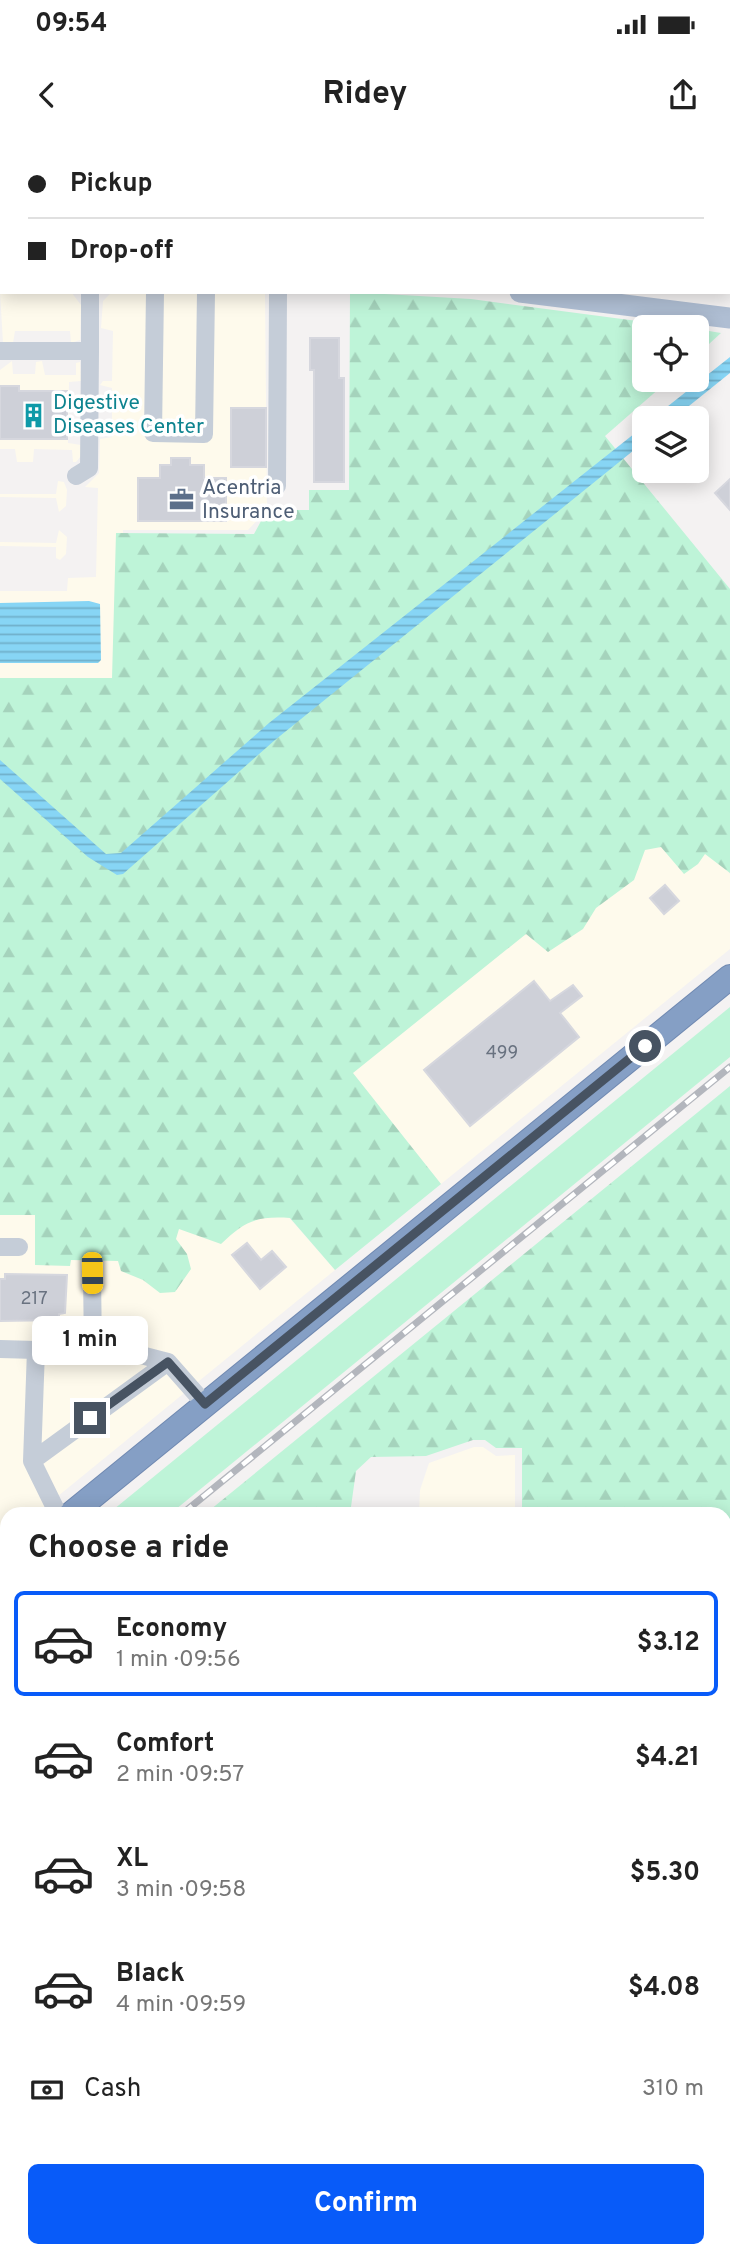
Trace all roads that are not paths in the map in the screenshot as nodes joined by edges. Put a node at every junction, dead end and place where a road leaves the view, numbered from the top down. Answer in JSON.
{"nodes":[{"id":1,"x":90,"y":294,"type":"edge"},
{"id":2,"x":155,"y":294,"type":"edge"},
{"id":3,"x":206,"y":294,"type":"edge"},
{"id":4,"x":278,"y":294,"type":"edge"},
{"id":5,"x":536,"y":294,"type":"edge"},
{"id":6,"x":730,"y":318,"type":"edge"},
{"id":7,"x":0,"y":351,"type":"edge"},
{"id":8,"x":90,"y":351,"type":"junction"},
{"id":9,"x":76,"y":476,"type":"dead end"},
{"id":10,"x":278,"y":486,"type":"dead end"},
{"id":11,"x":730,"y":977,"type":"edge"},
{"id":12,"x":0,"y":1247,"type":"edge"},
{"id":13,"x":19,"y":1247,"type":"dead end"},
{"id":14,"x":92,"y":1273,"type":"dead end"},
{"id":15,"x":0,"y":1349,"type":"edge"},
{"id":16,"x":36,"y":1350,"type":"junction"},
{"id":17,"x":93,"y":1353,"type":"junction"},
{"id":18,"x":168,"y":1362,"type":"junction"},
{"id":19,"x":205,"y":1404,"type":"junction"},
{"id":20,"x":32,"y":1461,"type":"junction"},
{"id":21,"x":55,"y":1507,"type":"edge"},
{"id":22,"x":80,"y":1507,"type":"edge"}],
"edges":[{"from":1,"to":8,"type":"street"},
{"from":2,"to":3,"type":"street"},
{"from":4,"to":10,"type":"street"},
{"from":5,"to":6,"type":"main road"},
{"from":7,"to":8,"type":"street"},
{"from":8,"to":9,"type":"street"},
{"from":11,"to":19,"type":"highway"},
{"from":12,"to":13,"type":"street"},
{"from":14,"to":17,"type":"street"},
{"from":15,"to":16,"type":"street"},
{"from":16,"to":17,"type":"street"},
{"from":16,"to":20,"type":"street"},
{"from":17,"to":18,"type":"street"},
{"from":18,"to":19,"type":"street"},
{"from":18,"to":20,"type":"street"},
{"from":19,"to":22,"type":"highway"},
{"from":20,"to":21,"type":"street"}]}
